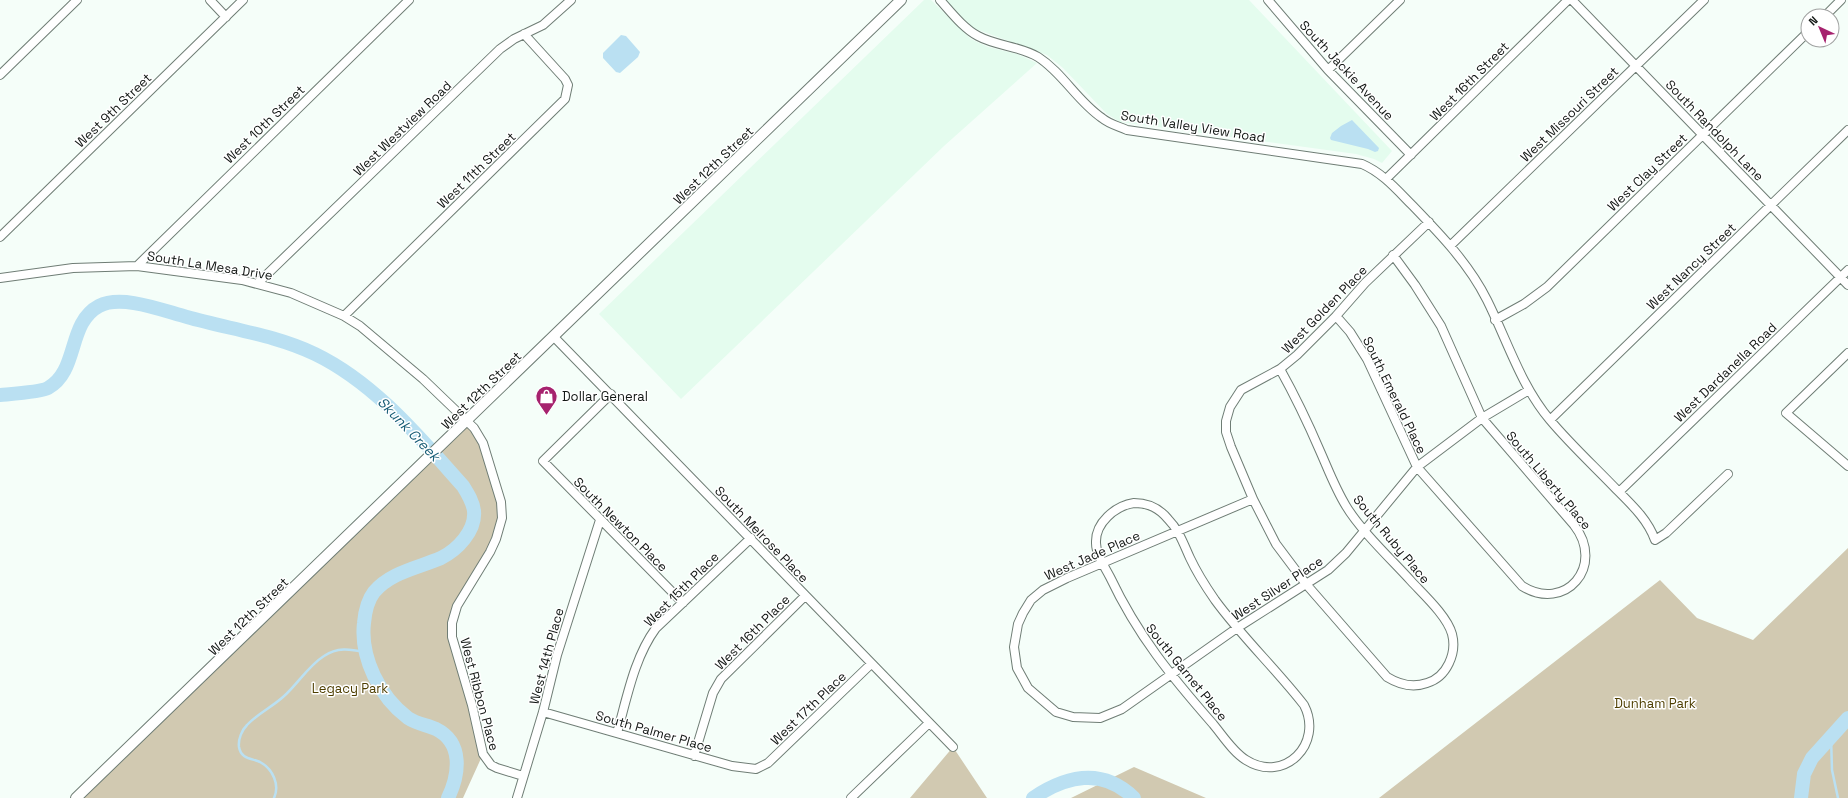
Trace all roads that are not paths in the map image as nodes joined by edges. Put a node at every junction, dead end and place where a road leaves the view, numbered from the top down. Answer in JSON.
{"nodes":[{"id":1,"x":77,"y":0,"type":"edge"},
{"id":2,"x":210,"y":0,"type":"edge"},
{"id":3,"x":243,"y":0,"type":"edge"},
{"id":4,"x":409,"y":0,"type":"edge"},
{"id":5,"x":571,"y":0,"type":"edge"},
{"id":6,"x":902,"y":0,"type":"edge"},
{"id":7,"x":940,"y":0,"type":"edge"},
{"id":8,"x":1268,"y":0,"type":"edge"},
{"id":9,"x":1400,"y":0,"type":"edge"},
{"id":10,"x":1568,"y":0,"type":"edge"},
{"id":11,"x":1572,"y":0,"type":"edge"},
{"id":12,"x":1704,"y":0,"type":"edge"},
{"id":13,"x":1841,"y":0,"type":"edge"},
{"id":14,"x":1832,"y":8,"type":"edge"},
{"id":15,"x":226,"y":17,"type":"junction"},
{"id":16,"x":524,"y":34,"type":"junction"},
{"id":17,"x":1800,"y":40,"type":"edge"},
{"id":18,"x":1636,"y":66,"type":"junction"},
{"id":19,"x":1328,"y":70,"type":"junction"},
{"id":20,"x":0,"y":75,"type":"edge"},
{"id":21,"x":1848,"y":130,"type":"edge"},
{"id":22,"x":1702,"y":134,"type":"junction"},
{"id":23,"x":1411,"y":155,"type":"junction"},
{"id":24,"x":1386,"y":179,"type":"junction"},
{"id":25,"x":1771,"y":205,"type":"junction"},
{"id":26,"x":1429,"y":222,"type":"junction"},
{"id":27,"x":0,"y":237,"type":"edge"},
{"id":28,"x":1450,"y":246,"type":"junction"},
{"id":29,"x":1393,"y":255,"type":"junction"},
{"id":30,"x":137,"y":266,"type":"junction"},
{"id":31,"x":1848,"y":270,"type":"edge"},
{"id":32,"x":1840,"y":277,"type":"junction"},
{"id":33,"x":0,"y":278,"type":"edge"},
{"id":34,"x":258,"y":284,"type":"junction"},
{"id":35,"x":1848,"y":285,"type":"edge"},
{"id":36,"x":344,"y":316,"type":"junction"},
{"id":37,"x":1336,"y":316,"type":"junction"},
{"id":38,"x":1495,"y":320,"type":"junction"},
{"id":39,"x":554,"y":337,"type":"junction"},
{"id":40,"x":1848,"y":353,"type":"edge"},
{"id":41,"x":1280,"y":369,"type":"junction"},
{"id":42,"x":1529,"y":390,"type":"junction"},
{"id":43,"x":611,"y":394,"type":"junction"},
{"id":44,"x":1482,"y":418,"type":"junction"},
{"id":45,"x":1550,"y":420,"type":"junction"},
{"id":46,"x":467,"y":421,"type":"junction"},
{"id":47,"x":1848,"y":466,"type":"edge"},
{"id":48,"x":1417,"y":467,"type":"junction"},
{"id":49,"x":1728,"y":474,"type":"dead end"},
{"id":50,"x":1619,"y":492,"type":"junction"},
{"id":51,"x":1253,"y":499,"type":"junction"},
{"id":52,"x":600,"y":520,"type":"junction"},
{"id":53,"x":1177,"y":530,"type":"junction"},
{"id":54,"x":1365,"y":530,"type":"junction"},
{"id":55,"x":751,"y":538,"type":"junction"},
{"id":56,"x":1103,"y":563,"type":"junction"},
{"id":57,"x":1306,"y":584,"type":"junction"},
{"id":58,"x":805,"y":596,"type":"junction"},
{"id":59,"x":683,"y":603,"type":"junction"},
{"id":60,"x":1237,"y":628,"type":"junction"},
{"id":61,"x":871,"y":664,"type":"junction"},
{"id":62,"x":1171,"y":675,"type":"junction"},
{"id":63,"x":1028,"y":688,"type":"joint"},
{"id":64,"x":543,"y":712,"type":"junction"},
{"id":65,"x":929,"y":723,"type":"junction"},
{"id":66,"x":617,"y":733,"type":"junction"},
{"id":67,"x":953,"y":747,"type":"dead end"},
{"id":68,"x":694,"y":756,"type":"junction"},
{"id":69,"x":760,"y":768,"type":"joint"},
{"id":70,"x":523,"y":776,"type":"junction"},
{"id":71,"x":76,"y":798,"type":"edge"},
{"id":72,"x":518,"y":798,"type":"edge"},
{"id":73,"x":851,"y":798,"type":"edge"}],
"edges":[{"from":1,"to":20,"type":"street"},
{"from":2,"to":15,"type":"street"},
{"from":3,"to":15,"type":"street","name":"West 9th Street"},
{"from":4,"to":30,"type":"street","name":"West 10th Street"},
{"from":5,"to":16,"type":"street","name":"West Westview Road"},
{"from":6,"to":39,"type":"main road","name":"West 12th Street"},
{"from":7,"to":24,"type":"street","name":"South Valley View Road"},
{"from":8,"to":19,"type":"street","name":"South Jackie Avenue"},
{"from":9,"to":19,"type":"street"},
{"from":10,"to":23,"type":"street","name":"West 16th Street"},
{"from":11,"to":18,"type":"street","name":"South Randolph Lane"},
{"from":12,"to":18,"type":"street","name":"West Missouri Street"},
{"from":13,"to":14,"type":"street"},
{"from":15,"to":27,"type":"street","name":"West 9th Street"},
{"from":16,"to":34,"type":"street","name":"West Westview Road"},
{"from":16,"to":36,"type":"street","name":"West 11th Street"},
{"from":17,"to":22,"type":"street","name":"West Clay Street"},
{"from":18,"to":22,"type":"street","name":"South Randolph Lane"},
{"from":18,"to":28,"type":"street","name":"West Missouri Street"},
{"from":19,"to":23,"type":"street","name":"South Jackie Avenue"},
{"from":21,"to":25,"type":"street","name":"West Nancy Street"},
{"from":22,"to":25,"type":"street","name":"South Randolph Lane"},
{"from":22,"to":38,"type":"street","name":"West Clay Street"},
{"from":23,"to":24,"type":"street","name":"West 16th Street"},
{"from":24,"to":26,"type":"street","name":"South Valley View Road"},
{"from":25,"to":32,"type":"street","name":"South Randolph Lane"},
{"from":25,"to":45,"type":"street","name":"West Nancy Street"},
{"from":26,"to":28,"type":"street","name":"South Valley View Road"},
{"from":26,"to":29,"type":"street","name":"West Golden Place"},
{"from":28,"to":38,"type":"street","name":"South Valley View Road"},
{"from":29,"to":37,"type":"street","name":"West Golden Place"},
{"from":29,"to":44,"type":"street","name":"South Liberty Place"},
{"from":30,"to":33,"type":"street","name":"South La Mesa Drive"},
{"from":30,"to":34,"type":"street","name":"South La Mesa Drive"},
{"from":31,"to":32,"type":"street","name":"West Dardanella Road"},
{"from":32,"to":35,"type":"street","name":"South Randolph Lane"},
{"from":32,"to":50,"type":"street","name":"West Dardanella Road"},
{"from":34,"to":36,"type":"street","name":"South La Mesa Drive"},
{"from":36,"to":46,"type":"street","name":"South La Mesa Drive"},
{"from":37,"to":41,"type":"street","name":"West Golden Place"},
{"from":37,"to":48,"type":"street","name":"South Emerald Place"},
{"from":38,"to":42,"type":"street","name":"South Valley View Road"},
{"from":39,"to":43,"type":"street","name":"South Melrose Place"},
{"from":39,"to":46,"type":"main road","name":"West 12th Street"},
{"from":40,"to":47,"type":"street"},
{"from":41,"to":51,"type":"street","name":"West Golden Place"},
{"from":41,"to":54,"type":"street","name":"South Ruby Place"},
{"from":42,"to":44,"type":"street","name":"West Silver Place"},
{"from":42,"to":45,"type":"street","name":"South Valley View Road"},
{"from":43,"to":52,"type":"street","name":"South Newton Place"},
{"from":43,"to":55,"type":"street","name":"South Melrose Place"},
{"from":44,"to":48,"type":"street","name":"West Silver Place"},
{"from":44,"to":48,"type":"street","name":"South Liberty Place"},
{"from":45,"to":50,"type":"street","name":"South Valley View Road"},
{"from":46,"to":70,"type":"street","name":"West Ribbon Place"},
{"from":46,"to":71,"type":"main road","name":"West 12th Street"},
{"from":48,"to":54,"type":"street","name":"West Silver Place"},
{"from":49,"to":50,"type":"street","name":"South Valley View Road"},
{"from":51,"to":53,"type":"street","name":"West Jade Place"},
{"from":51,"to":57,"type":"street"},
{"from":52,"to":59,"type":"street","name":"South Newton Place"},
{"from":52,"to":64,"type":"street","name":"West 14th Place"},
{"from":53,"to":56,"type":"street","name":"West Jade Place"},
{"from":53,"to":56,"type":"street","name":"South Garnet Place"},
{"from":53,"to":60,"type":"street"},
{"from":54,"to":57,"type":"street","name":"West Silver Place"},
{"from":54,"to":57,"type":"street","name":"South Ruby Place"},
{"from":55,"to":58,"type":"street","name":"South Melrose Place"},
{"from":55,"to":59,"type":"street","name":"West 15th Place"},
{"from":56,"to":62,"type":"street","name":"South Garnet Place"},
{"from":56,"to":63,"type":"street","name":"West Jade Place"},
{"from":57,"to":60,"type":"street","name":"West Silver Place"},
{"from":58,"to":61,"type":"street","name":"South Melrose Place"},
{"from":58,"to":68,"type":"street","name":"West 16th Place"},
{"from":59,"to":66,"type":"street","name":"West 15th Place"},
{"from":60,"to":62,"type":"street","name":"West Silver Place"},
{"from":60,"to":62,"type":"street","name":"South Garnet Place"},
{"from":61,"to":65,"type":"street","name":"South Melrose Place"},
{"from":61,"to":69,"type":"street","name":"West 17th Place"},
{"from":62,"to":63,"type":"street","name":"West Silver Place"},
{"from":64,"to":66,"type":"street","name":"South Palmer Place"},
{"from":64,"to":70,"type":"street","name":"West 14th Place"},
{"from":65,"to":67,"type":"street","name":"South Melrose Place"},
{"from":65,"to":73,"type":"street"},
{"from":66,"to":68,"type":"street","name":"South Palmer Place"},
{"from":68,"to":69,"type":"street","name":"South Palmer Place"},
{"from":70,"to":72,"type":"street","name":"West 14th Place"}]}
